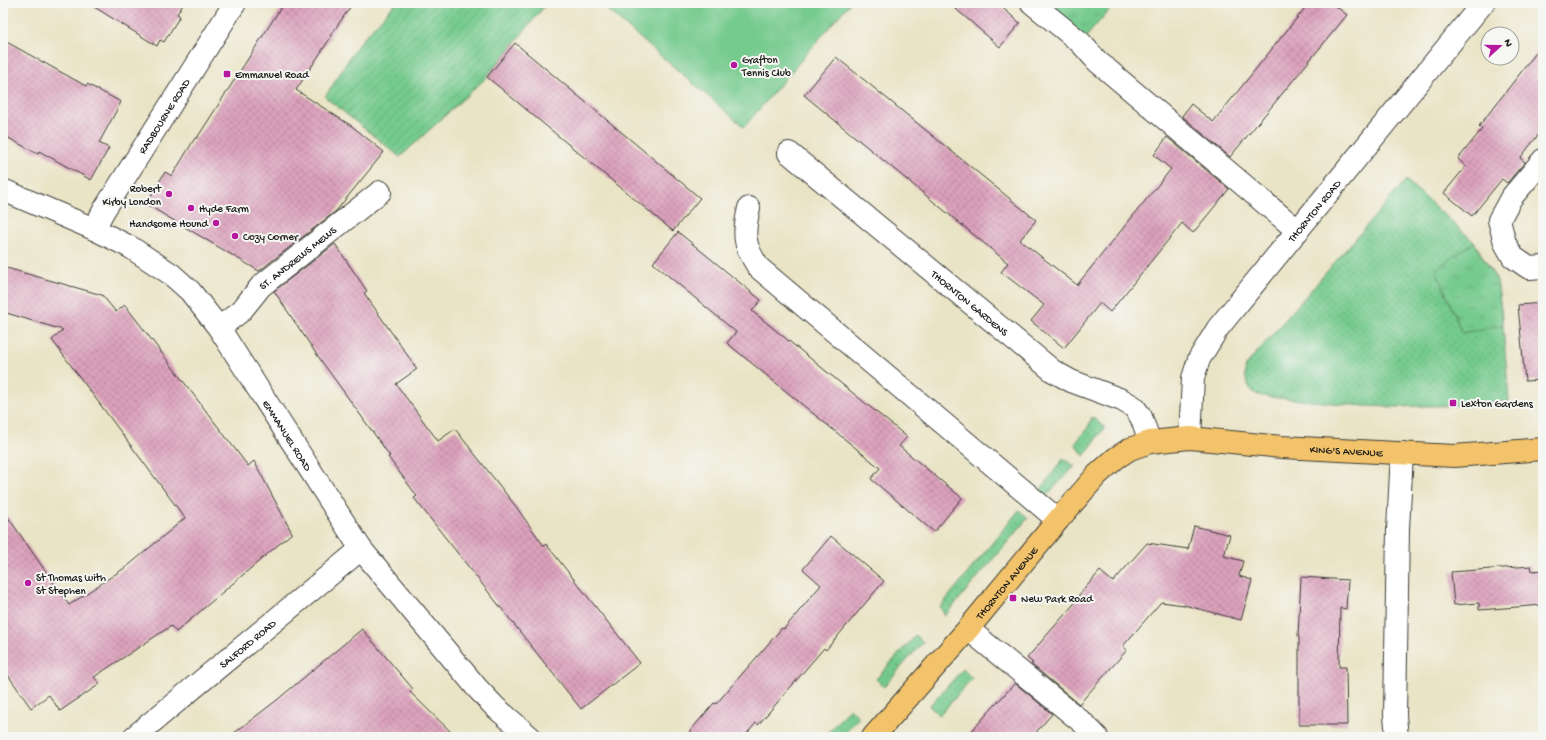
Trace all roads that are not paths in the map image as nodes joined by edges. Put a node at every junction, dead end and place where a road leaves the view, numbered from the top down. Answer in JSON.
{"nodes":[{"id":1,"x":235,"y":3,"type":"edge"},
{"id":2,"x":1032,"y":3,"type":"edge"},
{"id":3,"x":1483,"y":3,"type":"edge"},
{"id":4,"x":789,"y":153,"type":"dead end"},
{"id":5,"x":1543,"y":160,"type":"edge"},
{"id":6,"x":3,"y":190,"type":"edge"},
{"id":7,"x":380,"y":192,"type":"dead end"},
{"id":8,"x":748,"y":208,"type":"dead end"},
{"id":9,"x":94,"y":229,"type":"junction"},
{"id":10,"x":1298,"y":231,"type":"junction"},
{"id":11,"x":1543,"y":267,"type":"edge"},
{"id":12,"x":219,"y":328,"type":"junction"},
{"id":13,"x":1190,"y":438,"type":"junction"},
{"id":14,"x":1150,"y":442,"type":"junction"},
{"id":15,"x":1543,"y":449,"type":"edge"},
{"id":16,"x":1402,"y":453,"type":"junction"},
{"id":17,"x":1058,"y":520,"type":"junction"},
{"id":18,"x":361,"y":549,"type":"junction"},
{"id":19,"x":968,"y":629,"type":"junction"},
{"id":20,"x":134,"y":737,"type":"edge"},
{"id":21,"x":530,"y":737,"type":"edge"},
{"id":22,"x":873,"y":737,"type":"edge"},
{"id":23,"x":1097,"y":737,"type":"edge"},
{"id":24,"x":1397,"y":737,"type":"edge"}],
"edges":[{"from":1,"to":9,"type":"street","name":"RADBOURNE ROAD"},
{"from":2,"to":10,"type":"street"},
{"from":3,"to":10,"type":"street","name":"THORNTON ROAD"},
{"from":4,"to":14,"type":"street","name":"THORNTON GARDENS"},
{"from":5,"to":11,"type":"street"},
{"from":6,"to":9,"type":"street","name":"EMMANUEL ROAD"},
{"from":7,"to":12,"type":"street","name":"ST. ANDREWS MEWS"},
{"from":8,"to":17,"type":"street"},
{"from":9,"to":12,"type":"street","name":"EMMANUEL ROAD"},
{"from":10,"to":13,"type":"street","name":"THORNTON ROAD"},
{"from":12,"to":18,"type":"street","name":"EMMANUEL ROAD"},
{"from":13,"to":14,"type":"main road","name":"KING'S AVENUE"},
{"from":13,"to":16,"type":"main road","name":"KING'S AVENUE"},
{"from":14,"to":17,"type":"main road","name":"THORNTON AVENUE"},
{"from":15,"to":16,"type":"main road","name":"KING'S AVENUE"},
{"from":16,"to":24,"type":"street"},
{"from":17,"to":19,"type":"main road","name":"THORNTON AVENUE"},
{"from":18,"to":20,"type":"street","name":"SALFORD ROAD"},
{"from":18,"to":21,"type":"street","name":"EMMANUEL ROAD"},
{"from":19,"to":22,"type":"main road","name":"THORNTON AVENUE"},
{"from":19,"to":23,"type":"street"}]}
